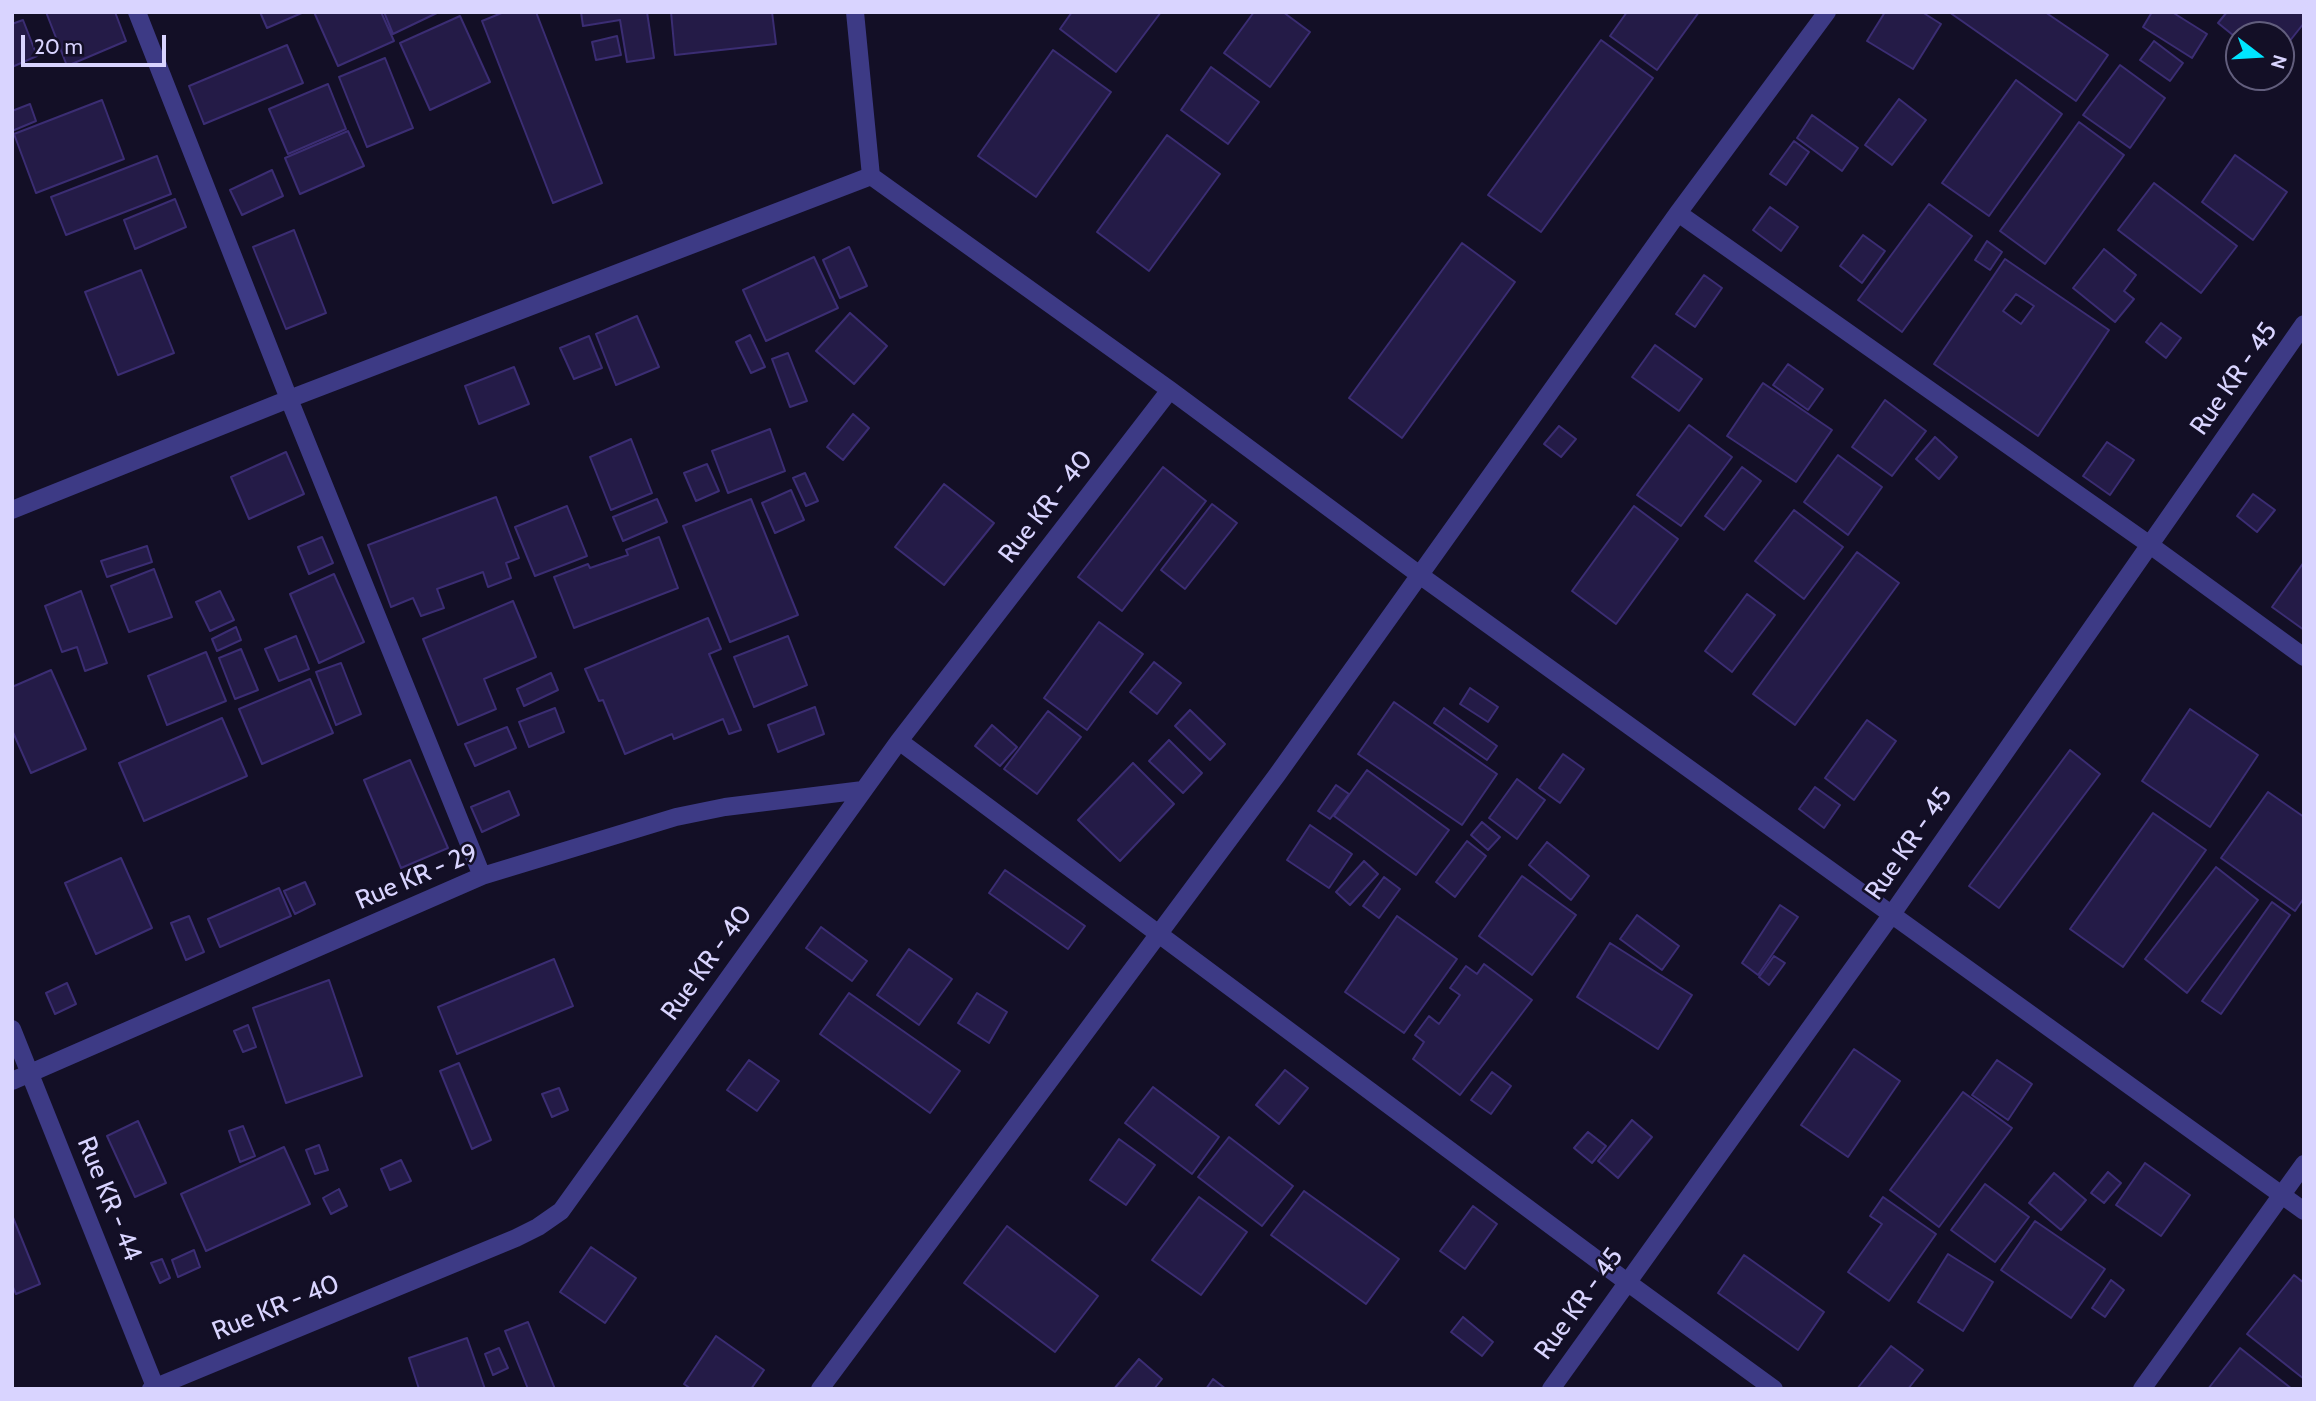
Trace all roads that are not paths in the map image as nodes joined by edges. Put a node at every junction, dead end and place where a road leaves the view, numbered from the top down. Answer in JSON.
{"nodes":[{"id":1,"x":137,"y":12,"type":"edge"},
{"id":2,"x":855,"y":12,"type":"edge"},
{"id":3,"x":1827,"y":12,"type":"edge"},
{"id":4,"x":871,"y":176,"type":"junction"},
{"id":5,"x":1678,"y":213,"type":"junction"},
{"id":6,"x":2304,"y":324,"type":"edge"},
{"id":7,"x":1170,"y":390,"type":"junction"},
{"id":8,"x":289,"y":399,"type":"junction"},
{"id":9,"x":12,"y":510,"type":"edge"},
{"id":10,"x":2150,"y":545,"type":"junction"},
{"id":11,"x":1421,"y":576,"type":"junction"},
{"id":12,"x":2304,"y":657,"type":"edge"},
{"id":13,"x":899,"y":741,"type":"junction"},
{"id":14,"x":863,"y":790,"type":"junction"},
{"id":15,"x":482,"y":876,"type":"junction"},
{"id":16,"x":1892,"y":914,"type":"junction"},
{"id":17,"x":1159,"y":934,"type":"junction"},
{"id":18,"x":12,"y":1029,"type":"edge"},
{"id":19,"x":31,"y":1074,"type":"junction"},
{"id":20,"x":12,"y":1081,"type":"edge"},
{"id":21,"x":2304,"y":1164,"type":"edge"},
{"id":22,"x":2281,"y":1195,"type":"junction"},
{"id":23,"x":2304,"y":1211,"type":"edge"},
{"id":24,"x":1628,"y":1282,"type":"junction"},
{"id":25,"x":154,"y":1388,"type":"edge"},
{"id":26,"x":820,"y":1389,"type":"edge"},
{"id":27,"x":1551,"y":1389,"type":"edge"},
{"id":28,"x":1774,"y":1389,"type":"edge"},
{"id":29,"x":2142,"y":1389,"type":"edge"}],
"edges":[{"from":1,"to":8,"type":"street"},
{"from":2,"to":4,"type":"street"},
{"from":3,"to":5,"type":"street"},
{"from":4,"to":7,"type":"street"},
{"from":4,"to":8,"type":"street"},
{"from":5,"to":10,"type":"street"},
{"from":5,"to":11,"type":"street"},
{"from":6,"to":10,"type":"street","name":"Rue KR - 45"},
{"from":7,"to":11,"type":"street"},
{"from":7,"to":13,"type":"street","name":"Rue KR - 40"},
{"from":8,"to":9,"type":"street"},
{"from":8,"to":15,"type":"street"},
{"from":10,"to":12,"type":"street"},
{"from":10,"to":16,"type":"street","name":"Rue KR - 45"},
{"from":11,"to":16,"type":"street"},
{"from":11,"to":17,"type":"street"},
{"from":13,"to":14,"type":"street","name":"Rue KR - 40"},
{"from":13,"to":17,"type":"street"},
{"from":14,"to":15,"type":"street","name":"Rue KR - 29"},
{"from":14,"to":25,"type":"street","name":"Rue KR - 40"},
{"from":15,"to":19,"type":"street","name":"Rue KR - 29"},
{"from":16,"to":22,"type":"street"},
{"from":16,"to":24,"type":"street","name":"Rue KR - 45"},
{"from":17,"to":24,"type":"street"},
{"from":17,"to":26,"type":"street"},
{"from":18,"to":19,"type":"street","name":"Rue KR - 44"},
{"from":19,"to":20,"type":"street","name":"Rue KR - 29"},
{"from":19,"to":25,"type":"street","name":"Rue KR - 44"},
{"from":21,"to":22,"type":"street"},
{"from":22,"to":23,"type":"street"},
{"from":22,"to":29,"type":"street"},
{"from":24,"to":27,"type":"street","name":"Rue KR - 45"},
{"from":24,"to":28,"type":"street"}]}
